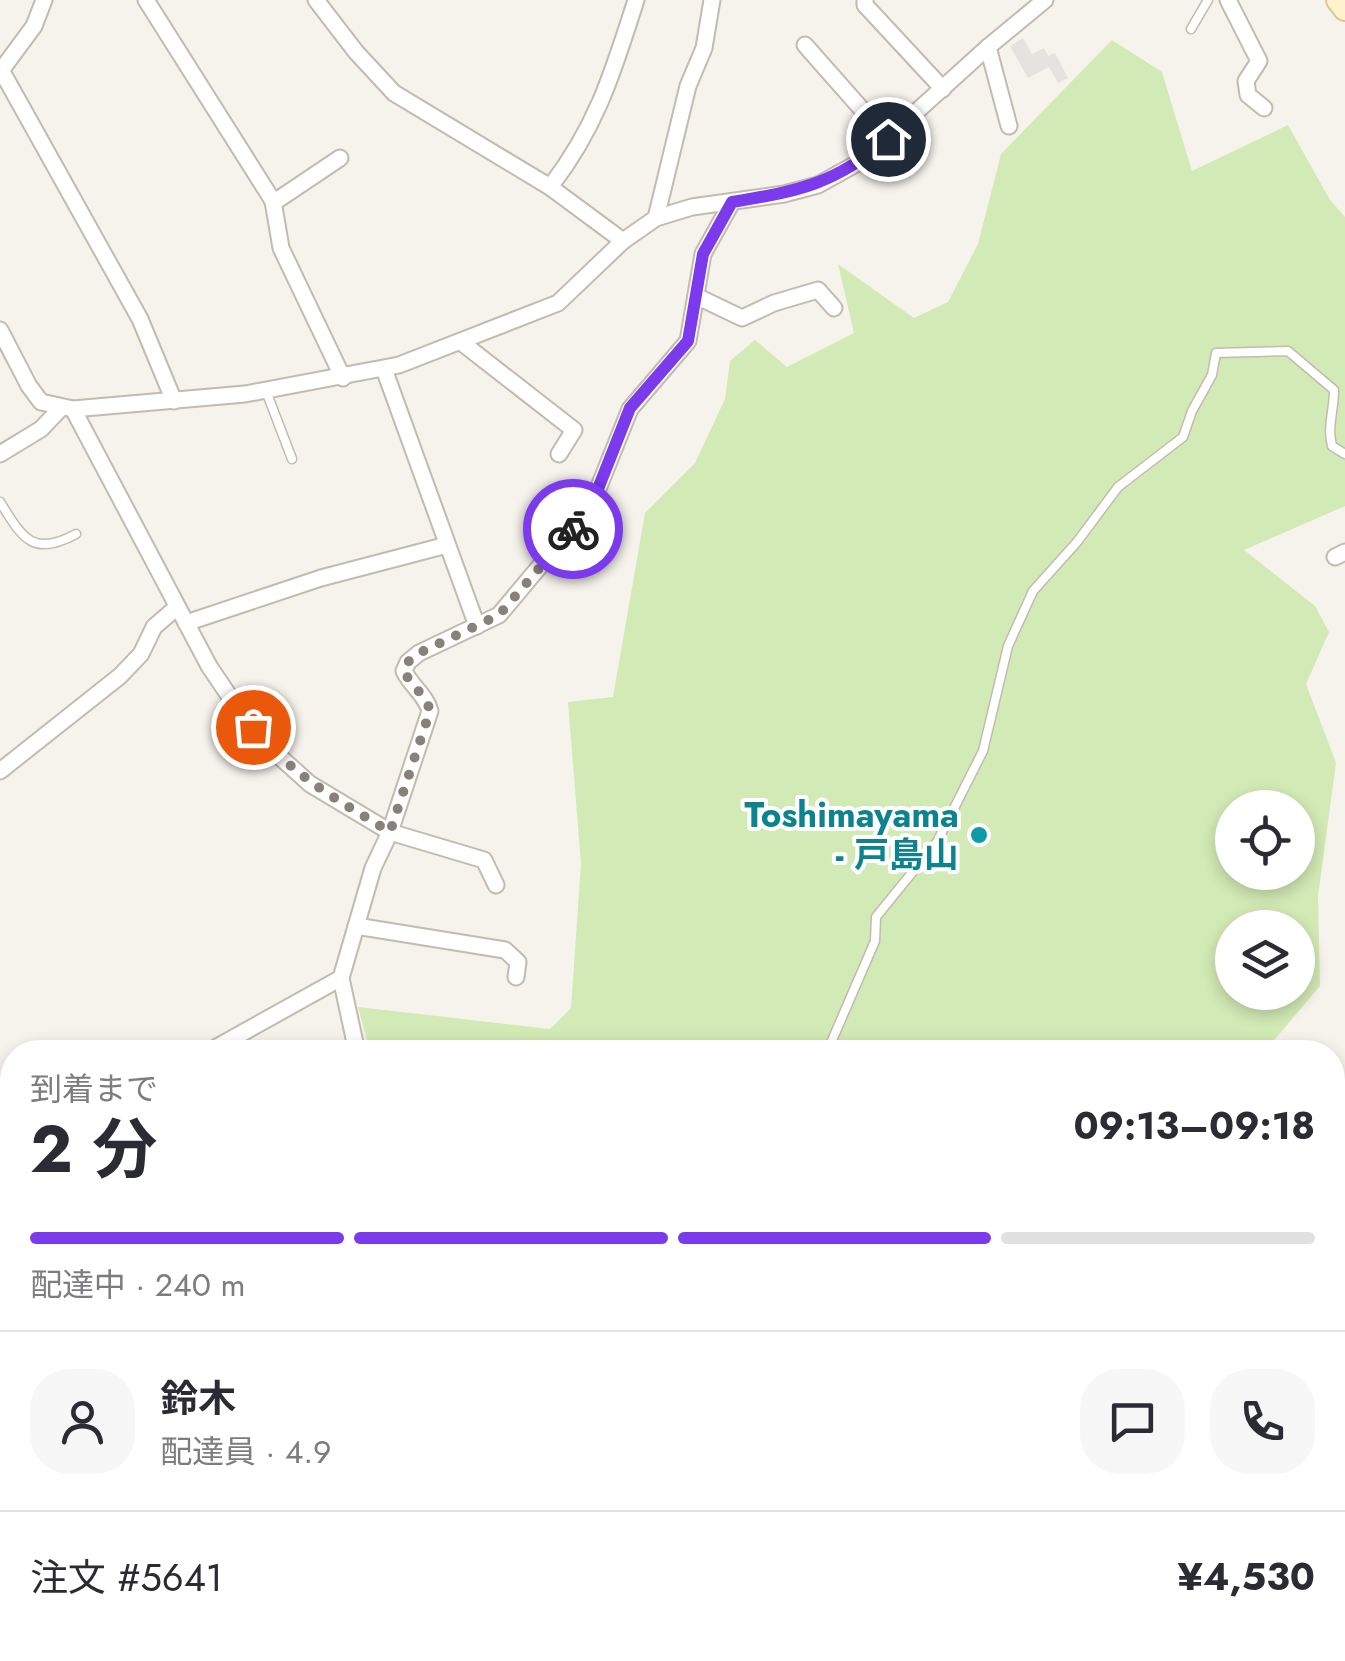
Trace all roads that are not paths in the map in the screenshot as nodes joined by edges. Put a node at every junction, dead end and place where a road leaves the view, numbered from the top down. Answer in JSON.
{"nodes":[{"id":1,"x":44,"y":0,"type":"edge"},
{"id":2,"x":146,"y":0,"type":"edge"},
{"id":3,"x":316,"y":0,"type":"edge"},
{"id":4,"x":636,"y":0,"type":"edge"},
{"id":5,"x":712,"y":0,"type":"edge"},
{"id":6,"x":865,"y":0,"type":"edge"},
{"id":7,"x":1046,"y":0,"type":"edge"},
{"id":8,"x":1208,"y":0,"type":"edge"},
{"id":9,"x":1228,"y":0,"type":"edge"},
{"id":10,"x":1338,"y":0,"type":"edge"},
{"id":11,"x":1345,"y":8,"type":"edge"},
{"id":12,"x":1192,"y":29,"type":"dead end"},
{"id":13,"x":804,"y":45,"type":"dead end"},
{"id":14,"x":988,"y":47,"type":"junction"},
{"id":15,"x":0,"y":70,"type":"edge"},
{"id":16,"x":944,"y":89,"type":"junction"},
{"id":17,"x":1264,"y":108,"type":"dead end"},
{"id":18,"x":1009,"y":126,"type":"dead end"},
{"id":19,"x":888,"y":139,"type":"junction"},
{"id":20,"x":340,"y":158,"type":"dead end"},
{"id":21,"x":550,"y":187,"type":"junction"},
{"id":22,"x":732,"y":202,"type":"junction"},
{"id":23,"x":273,"y":203,"type":"junction"},
{"id":24,"x":656,"y":218,"type":"junction"},
{"id":25,"x":623,"y":241,"type":"junction"},
{"id":26,"x":696,"y":296,"type":"junction"},
{"id":27,"x":834,"y":308,"type":"dead end"},
{"id":28,"x":0,"y":330,"type":"edge"},
{"id":29,"x":461,"y":342,"type":"junction"},
{"id":30,"x":384,"y":369,"type":"junction"},
{"id":31,"x":343,"y":378,"type":"junction"},
{"id":32,"x":266,"y":391,"type":"junction"},
{"id":33,"x":174,"y":401,"type":"junction"},
{"id":34,"x":67,"y":409,"type":"junction"},
{"id":35,"x":0,"y":454,"type":"edge"},
{"id":36,"x":559,"y":454,"type":"dead end"},
{"id":37,"x":1345,"y":454,"type":"edge"},
{"id":38,"x":292,"y":459,"type":"dead end"},
{"id":39,"x":0,"y":502,"type":"edge"},
{"id":40,"x":76,"y":534,"type":"dead end"},
{"id":41,"x":447,"y":545,"type":"junction"},
{"id":42,"x":178,"y":607,"type":"junction"},
{"id":43,"x":186,"y":622,"type":"junction"},
{"id":44,"x":477,"y":626,"type":"junction"},
{"id":45,"x":0,"y":771,"type":"edge"},
{"id":46,"x":390,"y":832,"type":"junction"},
{"id":47,"x":496,"y":884,"type":"dead end"},
{"id":48,"x":356,"y":926,"type":"junction"},
{"id":49,"x":516,"y":976,"type":"dead end"},
{"id":50,"x":341,"y":978,"type":"junction"},
{"id":51,"x":230,"y":1040,"type":"edge"},
{"id":52,"x":354,"y":1040,"type":"edge"},
{"id":53,"x":832,"y":1040,"type":"edge"}],
"edges":[{"from":1,"to":15,"type":"street"},
{"from":2,"to":23,"type":"street"},
{"from":3,"to":21,"type":"street"},
{"from":4,"to":21,"type":"street"},
{"from":5,"to":24,"type":"street"},
{"from":6,"to":16,"type":"street"},
{"from":7,"to":14,"type":"street"},
{"from":8,"to":12,"type":"lane"},
{"from":9,"to":17,"type":"street"},
{"from":10,"to":11,"type":"main road"},
{"from":13,"to":19,"type":"street"},
{"from":14,"to":16,"type":"street"},
{"from":14,"to":18,"type":"street"},
{"from":15,"to":33,"type":"street"},
{"from":16,"to":19,"type":"street"},
{"from":19,"to":22,"type":"street"},
{"from":20,"to":23,"type":"street"},
{"from":21,"to":25,"type":"street"},
{"from":22,"to":24,"type":"street"},
{"from":22,"to":26,"type":"street"},
{"from":23,"to":31,"type":"street"},
{"from":24,"to":25,"type":"street"},
{"from":25,"to":29,"type":"street"},
{"from":26,"to":27,"type":"street"},
{"from":26,"to":44,"type":"street"},
{"from":28,"to":34,"type":"street"},
{"from":29,"to":30,"type":"street"},
{"from":29,"to":36,"type":"street"},
{"from":30,"to":31,"type":"street"},
{"from":30,"to":41,"type":"street"},
{"from":31,"to":32,"type":"street"},
{"from":32,"to":33,"type":"street"},
{"from":32,"to":38,"type":"lane"},
{"from":33,"to":34,"type":"street"},
{"from":34,"to":35,"type":"street"},
{"from":34,"to":42,"type":"street"},
{"from":37,"to":53,"type":"lane"},
{"from":39,"to":40,"type":"lane"},
{"from":41,"to":43,"type":"street"},
{"from":41,"to":44,"type":"street"},
{"from":42,"to":43,"type":"street"},
{"from":42,"to":45,"type":"street"},
{"from":43,"to":46,"type":"street"},
{"from":44,"to":46,"type":"street"},
{"from":46,"to":47,"type":"street"},
{"from":46,"to":48,"type":"street"},
{"from":48,"to":49,"type":"street"},
{"from":48,"to":50,"type":"street"},
{"from":50,"to":51,"type":"street"},
{"from":50,"to":52,"type":"street"}]}
